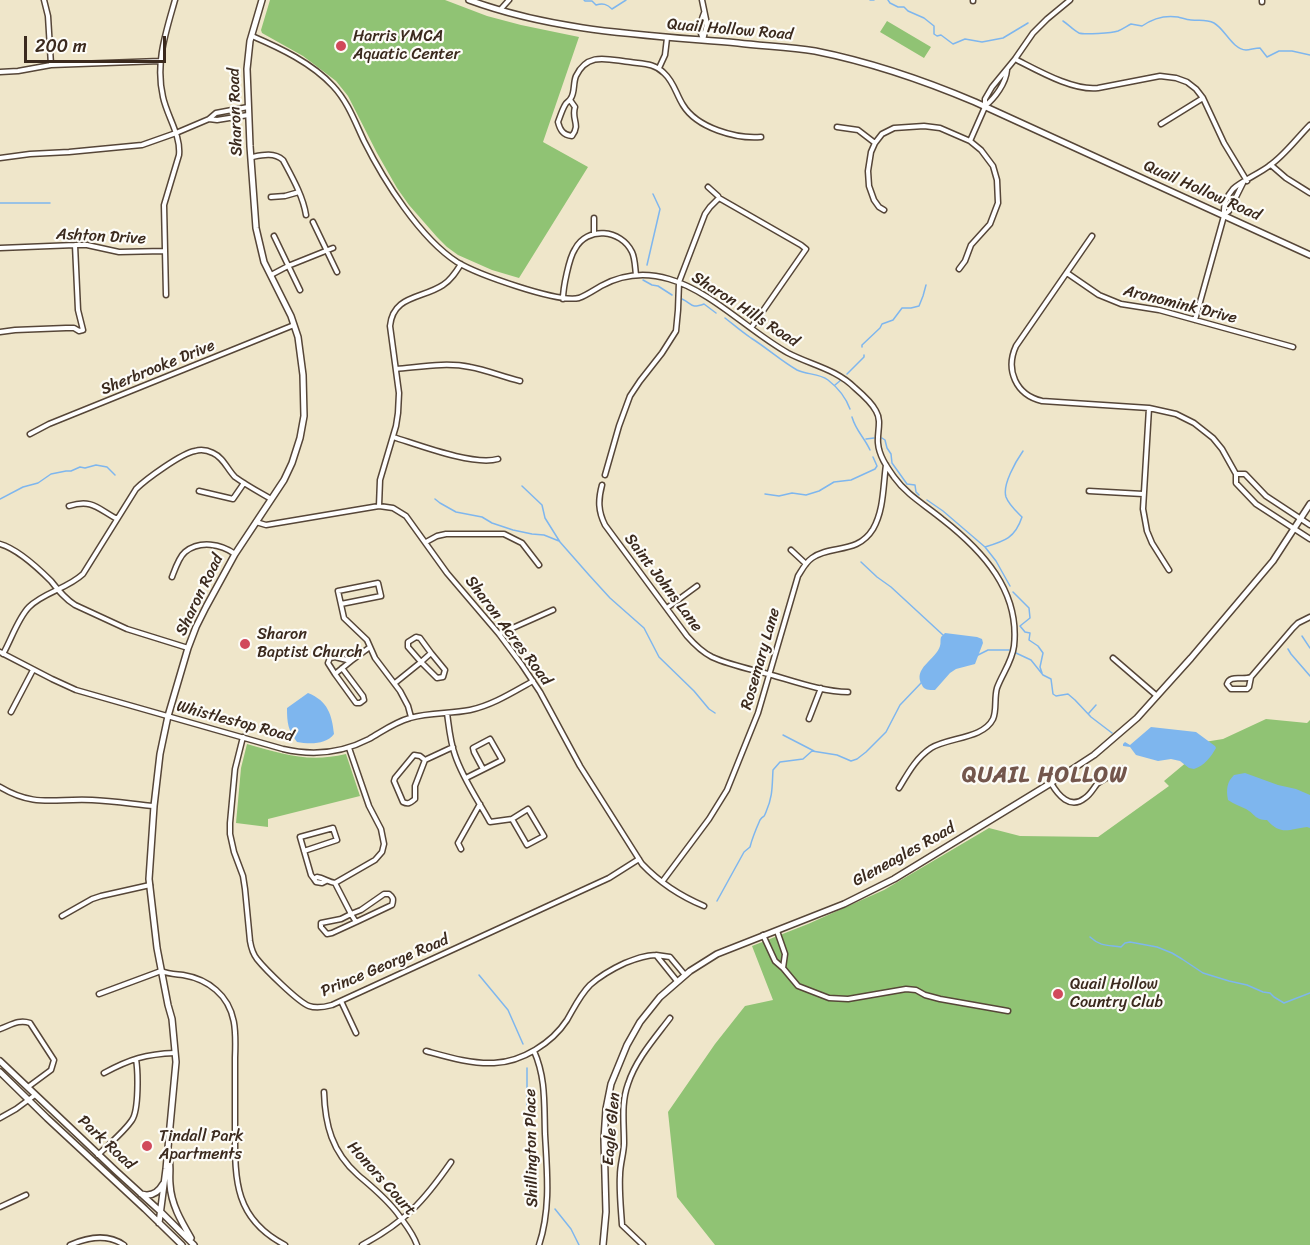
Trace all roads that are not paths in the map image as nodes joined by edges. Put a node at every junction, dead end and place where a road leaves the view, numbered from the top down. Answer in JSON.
{"nodes":[{"id":1,"x":44,"y":0,"type":"edge"},
{"id":2,"x":175,"y":0,"type":"edge"},
{"id":3,"x":262,"y":0,"type":"edge"},
{"id":4,"x":469,"y":0,"type":"edge"},
{"id":5,"x":504,"y":0,"type":"edge"},
{"id":6,"x":509,"y":0,"type":"edge"},
{"id":7,"x":702,"y":0,"type":"edge"},
{"id":8,"x":1070,"y":0,"type":"edge"},
{"id":9,"x":500,"y":10,"type":"junction"},
{"id":10,"x":252,"y":36,"type":"junction"},
{"id":11,"x":667,"y":38,"type":"junction"},
{"id":12,"x":703,"y":40,"type":"junction"},
{"id":13,"x":1015,"y":59,"type":"junction"},
{"id":14,"x":160,"y":61,"type":"junction"},
{"id":15,"x":51,"y":65,"type":"junction"},
{"id":16,"x":658,"y":68,"type":"junction"},
{"id":17,"x":0,"y":72,"type":"edge"},
{"id":18,"x":1203,"y":98,"type":"junction"},
{"id":19,"x":570,"y":100,"type":"junction"},
{"id":20,"x":248,"y":107,"type":"junction"},
{"id":21,"x":985,"y":107,"type":"junction"},
{"id":22,"x":248,"y":115,"type":"junction"},
{"id":23,"x":209,"y":119,"type":"junction"},
{"id":24,"x":1161,"y":124,"type":"dead end"},
{"id":25,"x":1310,"y":125,"type":"edge"},
{"id":26,"x":837,"y":127,"type":"dead end"},
{"id":27,"x":176,"y":133,"type":"junction"},
{"id":28,"x":761,"y":137,"type":"dead end"},
{"id":29,"x":970,"y":141,"type":"junction"},
{"id":30,"x":875,"y":143,"type":"junction"},
{"id":31,"x":252,"y":157,"type":"junction"},
{"id":32,"x":0,"y":158,"type":"edge"},
{"id":33,"x":1271,"y":165,"type":"junction"},
{"id":34,"x":1245,"y":182,"type":"junction"},
{"id":35,"x":708,"y":187,"type":"dead end"},
{"id":36,"x":299,"y":192,"type":"junction"},
{"id":37,"x":1310,"y":193,"type":"edge"},
{"id":38,"x":272,"y":197,"type":"dead end"},
{"id":39,"x":719,"y":198,"type":"junction"},
{"id":40,"x":884,"y":210,"type":"dead end"},
{"id":41,"x":306,"y":215,"type":"dead end"},
{"id":42,"x":1224,"y":216,"type":"junction"},
{"id":43,"x":594,"y":218,"type":"dead end"},
{"id":44,"x":313,"y":222,"type":"dead end"},
{"id":45,"x":594,"y":233,"type":"junction"},
{"id":46,"x":274,"y":236,"type":"dead end"},
{"id":47,"x":1092,"y":236,"type":"dead end"},
{"id":48,"x":75,"y":245,"type":"junction"},
{"id":49,"x":0,"y":248,"type":"edge"},
{"id":50,"x":333,"y":248,"type":"dead end"},
{"id":51,"x":164,"y":251,"type":"junction"},
{"id":52,"x":327,"y":251,"type":"junction"},
{"id":53,"x":1310,"y":255,"type":"edge"},
{"id":54,"x":461,"y":264,"type":"junction"},
{"id":55,"x":288,"y":266,"type":"junction"},
{"id":56,"x":959,"y":268,"type":"dead end"},
{"id":57,"x":337,"y":272,"type":"dead end"},
{"id":58,"x":1067,"y":273,"type":"junction"},
{"id":59,"x":636,"y":274,"type":"junction"},
{"id":60,"x":271,"y":275,"type":"junction"},
{"id":61,"x":679,"y":282,"type":"junction"},
{"id":62,"x":300,"y":290,"type":"dead end"},
{"id":63,"x":166,"y":295,"type":"dead end"},
{"id":64,"x":563,"y":299,"type":"junction"},
{"id":65,"x":1195,"y":320,"type":"junction"},
{"id":66,"x":294,"y":325,"type":"junction"},
{"id":67,"x":751,"y":328,"type":"junction"},
{"id":68,"x":0,"y":332,"type":"edge"},
{"id":69,"x":1293,"y":347,"type":"dead end"},
{"id":70,"x":396,"y":369,"type":"junction"},
{"id":71,"x":520,"y":381,"type":"dead end"},
{"id":72,"x":1149,"y":408,"type":"junction"},
{"id":73,"x":30,"y":434,"type":"dead end"},
{"id":74,"x":393,"y":437,"type":"junction"},
{"id":75,"x":498,"y":459,"type":"dead end"},
{"id":76,"x":886,"y":465,"type":"junction"},
{"id":77,"x":1236,"y":474,"type":"junction"},
{"id":78,"x":605,"y":475,"type":"dead end"},
{"id":79,"x":244,"y":483,"type":"junction"},
{"id":80,"x":602,"y":485,"type":"dead end"},
{"id":81,"x":199,"y":491,"type":"dead end"},
{"id":82,"x":1089,"y":491,"type":"dead end"},
{"id":83,"x":1143,"y":494,"type":"junction"},
{"id":84,"x":271,"y":499,"type":"junction"},
{"id":85,"x":1310,"y":504,"type":"edge"},
{"id":86,"x":69,"y":506,"type":"dead end"},
{"id":87,"x":379,"y":506,"type":"junction"},
{"id":88,"x":117,"y":519,"type":"junction"},
{"id":89,"x":1301,"y":519,"type":"junction"},
{"id":90,"x":256,"y":522,"type":"junction"},
{"id":91,"x":1310,"y":525,"type":"edge"},
{"id":92,"x":1294,"y":529,"type":"junction"},
{"id":93,"x":1310,"y":539,"type":"edge"},
{"id":94,"x":426,"y":543,"type":"junction"},
{"id":95,"x":0,"y":544,"type":"edge"},
{"id":96,"x":791,"y":550,"type":"dead end"},
{"id":97,"x":235,"y":554,"type":"junction"},
{"id":98,"x":806,"y":564,"type":"junction"},
{"id":99,"x":539,"y":565,"type":"dead end"},
{"id":100,"x":1169,"y":570,"type":"dead end"},
{"id":101,"x":172,"y":577,"type":"dead end"},
{"id":102,"x":697,"y":586,"type":"dead end"},
{"id":103,"x":58,"y":590,"type":"junction"},
{"id":104,"x":341,"y":604,"type":"junction"},
{"id":105,"x":668,"y":608,"type":"junction"},
{"id":106,"x":552,"y":610,"type":"dead end"},
{"id":107,"x":1310,"y":616,"type":"edge"},
{"id":108,"x":499,"y":634,"type":"junction"},
{"id":109,"x":369,"y":646,"type":"junction"},
{"id":110,"x":188,"y":648,"type":"junction"},
{"id":111,"x":2,"y":653,"type":"edge"},
{"id":112,"x":431,"y":653,"type":"junction"},
{"id":113,"x":1113,"y":658,"type":"dead end"},
{"id":114,"x":351,"y":661,"type":"junction"},
{"id":115,"x":421,"y":662,"type":"junction"},
{"id":116,"x":342,"y":668,"type":"junction"},
{"id":117,"x":33,"y":670,"type":"junction"},
{"id":118,"x":335,"y":674,"type":"junction"},
{"id":119,"x":769,"y":674,"type":"junction"},
{"id":120,"x":1251,"y":677,"type":"junction"},
{"id":121,"x":533,"y":681,"type":"junction"},
{"id":122,"x":395,"y":683,"type":"junction"},
{"id":123,"x":820,"y":688,"type":"junction"},
{"id":124,"x":848,"y":692,"type":"dead end"},
{"id":125,"x":1158,"y":696,"type":"junction"},
{"id":126,"x":11,"y":712,"type":"dead end"},
{"id":127,"x":447,"y":713,"type":"junction"},
{"id":128,"x":168,"y":716,"type":"junction"},
{"id":129,"x":411,"y":717,"type":"junction"},
{"id":130,"x":809,"y":719,"type":"dead end"},
{"id":131,"x":243,"y":737,"type":"junction"},
{"id":132,"x":453,"y":747,"type":"junction"},
{"id":133,"x":349,"y":748,"type":"junction"},
{"id":134,"x":425,"y":760,"type":"junction"},
{"id":135,"x":483,"y":769,"type":"junction"},
{"id":136,"x":1122,"y":769,"type":"dead end"},
{"id":137,"x":466,"y":778,"type":"junction"},
{"id":138,"x":1051,"y":783,"type":"junction"},
{"id":139,"x":0,"y":788,"type":"edge"},
{"id":140,"x":899,"y":788,"type":"dead end"},
{"id":141,"x":480,"y":804,"type":"junction"},
{"id":142,"x":154,"y":806,"type":"junction"},
{"id":143,"x":512,"y":819,"type":"junction"},
{"id":144,"x":461,"y":849,"type":"dead end"},
{"id":145,"x":304,"y":851,"type":"junction"},
{"id":146,"x":639,"y":859,"type":"junction"},
{"id":147,"x":662,"y":882,"type":"junction"},
{"id":148,"x":335,"y":884,"type":"junction"},
{"id":149,"x":150,"y":885,"type":"junction"},
{"id":150,"x":704,"y":906,"type":"dead end"},
{"id":151,"x":351,"y":914,"type":"junction"},
{"id":152,"x":62,"y":916,"type":"dead end"},
{"id":153,"x":356,"y":922,"type":"junction"},
{"id":154,"x":777,"y":930,"type":"junction"},
{"id":155,"x":763,"y":936,"type":"junction"},
{"id":156,"x":656,"y":955,"type":"junction"},
{"id":157,"x":783,"y":968,"type":"junction"},
{"id":158,"x":161,"y":971,"type":"junction"},
{"id":159,"x":685,"y":975,"type":"junction"},
{"id":160,"x":677,"y":981,"type":"junction"},
{"id":161,"x":99,"y":994,"type":"dead end"},
{"id":162,"x":341,"y":1000,"type":"junction"},
{"id":163,"x":1008,"y":1011,"type":"dead end"},
{"id":164,"x":670,"y":1018,"type":"dead end"},
{"id":165,"x":0,"y":1029,"type":"edge"},
{"id":166,"x":356,"y":1033,"type":"dead end"},
{"id":167,"x":426,"y":1051,"type":"dead end"},
{"id":168,"x":534,"y":1051,"type":"junction"},
{"id":169,"x":175,"y":1053,"type":"junction"},
{"id":170,"x":136,"y":1059,"type":"junction"},
{"id":171,"x":0,"y":1061,"type":"edge"},
{"id":172,"x":0,"y":1072,"type":"edge"},
{"id":173,"x":104,"y":1073,"type":"dead end"},
{"id":174,"x":27,"y":1087,"type":"junction"},
{"id":175,"x":324,"y":1092,"type":"dead end"},
{"id":176,"x":36,"y":1095,"type":"junction"},
{"id":177,"x":29,"y":1100,"type":"junction"},
{"id":178,"x":0,"y":1118,"type":"edge"},
{"id":179,"x":168,"y":1149,"type":"junction"},
{"id":180,"x":98,"y":1155,"type":"junction"},
{"id":181,"x":451,"y":1162,"type":"dead end"},
{"id":182,"x":165,"y":1177,"type":"junction"},
{"id":183,"x":141,"y":1194,"type":"junction"},
{"id":184,"x":26,"y":1195,"type":"dead end"},
{"id":185,"x":0,"y":1207,"type":"edge"},
{"id":186,"x":161,"y":1212,"type":"junction"},
{"id":187,"x":402,"y":1220,"type":"junction"},
{"id":188,"x":159,"y":1223,"type":"junction"},
{"id":189,"x":70,"y":1245,"type":"edge"},
{"id":190,"x":124,"y":1245,"type":"edge"},
{"id":191,"x":182,"y":1245,"type":"edge"},
{"id":192,"x":194,"y":1245,"type":"edge"},
{"id":193,"x":285,"y":1245,"type":"edge"},
{"id":194,"x":362,"y":1245,"type":"edge"},
{"id":195,"x":417,"y":1245,"type":"edge"},
{"id":196,"x":538,"y":1245,"type":"edge"},
{"id":197,"x":603,"y":1245,"type":"edge"},
{"id":198,"x":644,"y":1245,"type":"edge"}],
"edges":[{"from":1,"to":15,"type":"street"},
{"from":2,"to":14,"type":"street"},
{"from":3,"to":10,"type":"main road","name":"Sharon Road"},
{"from":4,"to":9,"type":"main road","name":"Quail Hollow Road"},
{"from":5,"to":9,"type":"street"},
{"from":6,"to":9,"type":"street"},
{"from":7,"to":12,"type":"street"},
{"from":8,"to":13,"type":"street"},
{"from":9,"to":11,"type":"main road","name":"Quail Hollow Road"},
{"from":10,"to":20,"type":"main road","name":"Sharon Road"},
{"from":10,"to":54,"type":"street"},
{"from":11,"to":12,"type":"main road","name":"Quail Hollow Road"},
{"from":11,"to":16,"type":"street"},
{"from":12,"to":21,"type":"main road","name":"Quail Hollow Road"},
{"from":13,"to":18,"type":"street"},
{"from":13,"to":21,"type":"street"},
{"from":14,"to":15,"type":"street"},
{"from":14,"to":27,"type":"street"},
{"from":15,"to":17,"type":"street"},
{"from":16,"to":19,"type":"street"},
{"from":16,"to":28,"type":"street"},
{"from":18,"to":24,"type":"street"},
{"from":18,"to":34,"type":"street"},
{"from":19,"to":19,"type":"street"},
{"from":20,"to":22,"type":"main road","name":"Sharon Road"},
{"from":20,"to":23,"type":"street"},
{"from":21,"to":29,"type":"street"},
{"from":21,"to":42,"type":"main road","name":"Quail Hollow Road"},
{"from":22,"to":23,"type":"street"},
{"from":22,"to":31,"type":"main road","name":"Sharon Road"},
{"from":23,"to":27,"type":"street"},
{"from":25,"to":33,"type":"street"},
{"from":26,"to":30,"type":"street"},
{"from":27,"to":32,"type":"street"},
{"from":27,"to":51,"type":"street"},
{"from":29,"to":30,"type":"street"},
{"from":29,"to":56,"type":"street"},
{"from":30,"to":40,"type":"street"},
{"from":31,"to":36,"type":"street"},
{"from":31,"to":60,"type":"main road","name":"Sharon Road"},
{"from":33,"to":34,"type":"street"},
{"from":33,"to":37,"type":"street"},
{"from":34,"to":42,"type":"street"},
{"from":35,"to":39,"type":"street"},
{"from":36,"to":38,"type":"street"},
{"from":36,"to":41,"type":"street"},
{"from":39,"to":61,"type":"street"},
{"from":39,"to":67,"type":"street"},
{"from":42,"to":53,"type":"main road","name":"Quail Hollow Road"},
{"from":42,"to":65,"type":"street"},
{"from":43,"to":45,"type":"street"},
{"from":44,"to":52,"type":"street"},
{"from":45,"to":59,"type":"street"},
{"from":45,"to":64,"type":"street"},
{"from":46,"to":55,"type":"street"},
{"from":47,"to":58,"type":"street"},
{"from":48,"to":49,"type":"street","name":"Ashton Drive"},
{"from":48,"to":51,"type":"street","name":"Ashton Drive"},
{"from":48,"to":68,"type":"street"},
{"from":50,"to":52,"type":"street"},
{"from":51,"to":63,"type":"street"},
{"from":52,"to":55,"type":"street"},
{"from":52,"to":57,"type":"street"},
{"from":54,"to":64,"type":"street"},
{"from":54,"to":70,"type":"street"},
{"from":55,"to":60,"type":"street"},
{"from":55,"to":62,"type":"street"},
{"from":58,"to":65,"type":"street","name":"Aronomink Drive"},
{"from":58,"to":72,"type":"street"},
{"from":59,"to":61,"type":"street","name":"Sharon Hills Road"},
{"from":59,"to":64,"type":"street","name":"Sharon Hills Road"},
{"from":60,"to":66,"type":"main road","name":"Sharon Road"},
{"from":61,"to":67,"type":"street","name":"Sharon Hills Road"},
{"from":61,"to":78,"type":"street"},
{"from":65,"to":69,"type":"street","name":"Aronomink Drive"},
{"from":66,"to":73,"type":"street","name":"Sherbrooke Drive"},
{"from":66,"to":84,"type":"main road","name":"Sharon Road"},
{"from":67,"to":76,"type":"street","name":"Sharon Hills Road"},
{"from":70,"to":71,"type":"street"},
{"from":70,"to":74,"type":"street"},
{"from":72,"to":77,"type":"street"},
{"from":72,"to":83,"type":"street"},
{"from":74,"to":75,"type":"street"},
{"from":74,"to":87,"type":"street"},
{"from":76,"to":98,"type":"street"},
{"from":76,"to":140,"type":"street","name":"Sharon Hills Road"},
{"from":77,"to":89,"type":"street"},
{"from":77,"to":92,"type":"street"},
{"from":79,"to":81,"type":"street"},
{"from":79,"to":84,"type":"street"},
{"from":79,"to":88,"type":"street"},
{"from":80,"to":105,"type":"street","name":"Saint Johns Lane"},
{"from":82,"to":83,"type":"street"},
{"from":83,"to":100,"type":"street"},
{"from":84,"to":90,"type":"main road","name":"Sharon Road"},
{"from":85,"to":89,"type":"main road","name":"Gleneagles Road"},
{"from":86,"to":88,"type":"street"},
{"from":87,"to":90,"type":"street"},
{"from":87,"to":94,"type":"street","name":"Sharon Acres Road"},
{"from":88,"to":103,"type":"street"},
{"from":89,"to":91,"type":"street"},
{"from":89,"to":92,"type":"main road","name":"Gleneagles Road"},
{"from":90,"to":97,"type":"main road","name":"Sharon Road"},
{"from":92,"to":93,"type":"street"},
{"from":92,"to":125,"type":"main road","name":"Gleneagles Road"},
{"from":94,"to":99,"type":"street"},
{"from":94,"to":108,"type":"street","name":"Sharon Acres Road"},
{"from":95,"to":103,"type":"street"},
{"from":96,"to":98,"type":"street"},
{"from":97,"to":101,"type":"street"},
{"from":97,"to":110,"type":"main road","name":"Sharon Road"},
{"from":98,"to":119,"type":"street","name":"Rosemary Lane"},
{"from":102,"to":105,"type":"street"},
{"from":103,"to":110,"type":"street"},
{"from":103,"to":111,"type":"street"},
{"from":104,"to":104,"type":"street"},
{"from":104,"to":109,"type":"street"},
{"from":105,"to":119,"type":"street","name":"Saint Johns Lane"},
{"from":106,"to":108,"type":"street"},
{"from":107,"to":120,"type":"street"},
{"from":108,"to":121,"type":"street","name":"Sharon Acres Road"},
{"from":109,"to":114,"type":"street"},
{"from":109,"to":122,"type":"street"},
{"from":110,"to":128,"type":"main road","name":"Sharon Road"},
{"from":111,"to":117,"type":"street","name":"Whistlestop Road"},
{"from":112,"to":115,"type":"street"},
{"from":112,"to":115,"type":"street"},
{"from":112,"to":115,"type":"street"},
{"from":113,"to":125,"type":"street"},
{"from":114,"to":116,"type":"street"},
{"from":114,"to":118,"type":"street"},
{"from":115,"to":122,"type":"street"},
{"from":116,"to":118,"type":"street"},
{"from":116,"to":118,"type":"street"},
{"from":117,"to":126,"type":"street"},
{"from":117,"to":128,"type":"street","name":"Whistlestop Road"},
{"from":119,"to":123,"type":"street","name":"Saint Johns Lane"},
{"from":119,"to":147,"type":"street","name":"Rosemary Lane"},
{"from":120,"to":120,"type":"street"},
{"from":121,"to":127,"type":"street","name":"Whistlestop Road"},
{"from":121,"to":146,"type":"street","name":"Sharon Acres Road"},
{"from":122,"to":129,"type":"street"},
{"from":123,"to":124,"type":"street","name":"Saint Johns Lane"},
{"from":123,"to":130,"type":"street"},
{"from":125,"to":138,"type":"main road","name":"Gleneagles Road"},
{"from":127,"to":129,"type":"street","name":"Whistlestop Road"},
{"from":127,"to":132,"type":"street"},
{"from":128,"to":131,"type":"street","name":"Whistlestop Road"},
{"from":128,"to":142,"type":"main road","name":"Sharon Road"},
{"from":129,"to":133,"type":"street","name":"Whistlestop Road"},
{"from":131,"to":133,"type":"street","name":"Whistlestop Road"},
{"from":131,"to":162,"type":"street","name":"Prince George Road"},
{"from":132,"to":134,"type":"street"},
{"from":132,"to":137,"type":"street"},
{"from":133,"to":148,"type":"street"},
{"from":134,"to":134,"type":"street"},
{"from":135,"to":135,"type":"street"},
{"from":135,"to":137,"type":"street"},
{"from":136,"to":138,"type":"street"},
{"from":137,"to":141,"type":"street"},
{"from":138,"to":154,"type":"main road","name":"Gleneagles Road"},
{"from":139,"to":142,"type":"street"},
{"from":141,"to":143,"type":"street"},
{"from":141,"to":144,"type":"street"},
{"from":142,"to":149,"type":"main road","name":"Sharon Road"},
{"from":143,"to":143,"type":"street"},
{"from":145,"to":145,"type":"street"},
{"from":145,"to":148,"type":"street"},
{"from":146,"to":147,"type":"street","name":"Sharon Acres Road"},
{"from":146,"to":162,"type":"street","name":"Prince George Road"},
{"from":147,"to":150,"type":"street","name":"Sharon Acres Road"},
{"from":148,"to":151,"type":"street"},
{"from":149,"to":152,"type":"street"},
{"from":149,"to":158,"type":"main road","name":"Sharon Road"},
{"from":151,"to":153,"type":"street"},
{"from":151,"to":153,"type":"street"},
{"from":151,"to":153,"type":"street"},
{"from":154,"to":155,"type":"main road","name":"Gleneagles Road"},
{"from":154,"to":157,"type":"street"},
{"from":155,"to":157,"type":"street"},
{"from":155,"to":159,"type":"main road","name":"Gleneagles Road"},
{"from":156,"to":159,"type":"street"},
{"from":156,"to":160,"type":"street"},
{"from":156,"to":168,"type":"street"},
{"from":157,"to":163,"type":"street"},
{"from":158,"to":161,"type":"street"},
{"from":158,"to":169,"type":"main road","name":"Sharon Road"},
{"from":158,"to":193,"type":"street"},
{"from":159,"to":160,"type":"main road","name":"Gleneagles Road"},
{"from":160,"to":197,"type":"main road","name":"Gleneagles Road"},
{"from":162,"to":166,"type":"street"},
{"from":164,"to":198,"type":"street","name":"Eagle Glen"},
{"from":165,"to":174,"type":"street"},
{"from":167,"to":168,"type":"street"},
{"from":168,"to":196,"type":"street","name":"Shillington Place"},
{"from":169,"to":170,"type":"street"},
{"from":169,"to":179,"type":"main road","name":"Sharon Road"},
{"from":170,"to":173,"type":"street"},
{"from":170,"to":180,"type":"street"},
{"from":171,"to":174,"type":"main road","name":"Park Road"},
{"from":172,"to":177,"type":"main road","name":"Park Road"},
{"from":174,"to":176,"type":"main road","name":"Park Road"},
{"from":175,"to":187,"type":"street","name":"Honors Court"},
{"from":176,"to":177,"type":"street"},
{"from":176,"to":180,"type":"main road","name":"Park Road"},
{"from":177,"to":178,"type":"street"},
{"from":177,"to":188,"type":"main road","name":"Park Road"},
{"from":179,"to":182,"type":"main road","name":"Sharon Road"},
{"from":179,"to":192,"type":"main road"},
{"from":180,"to":183,"type":"main road","name":"Park Road"},
{"from":181,"to":187,"type":"street"},
{"from":182,"to":183,"type":"main road"},
{"from":182,"to":186,"type":"main road","name":"Sharon Road"},
{"from":183,"to":186,"type":"main road","name":"Park Road"},
{"from":184,"to":185,"type":"street"},
{"from":186,"to":188,"type":"main road","name":"Sharon Road"},
{"from":186,"to":192,"type":"main road","name":"Park Road"},
{"from":187,"to":194,"type":"street"},
{"from":187,"to":195,"type":"street","name":"Honors Court"},
{"from":188,"to":191,"type":"main road","name":"Park Road"},
{"from":189,"to":190,"type":"street"}]}
